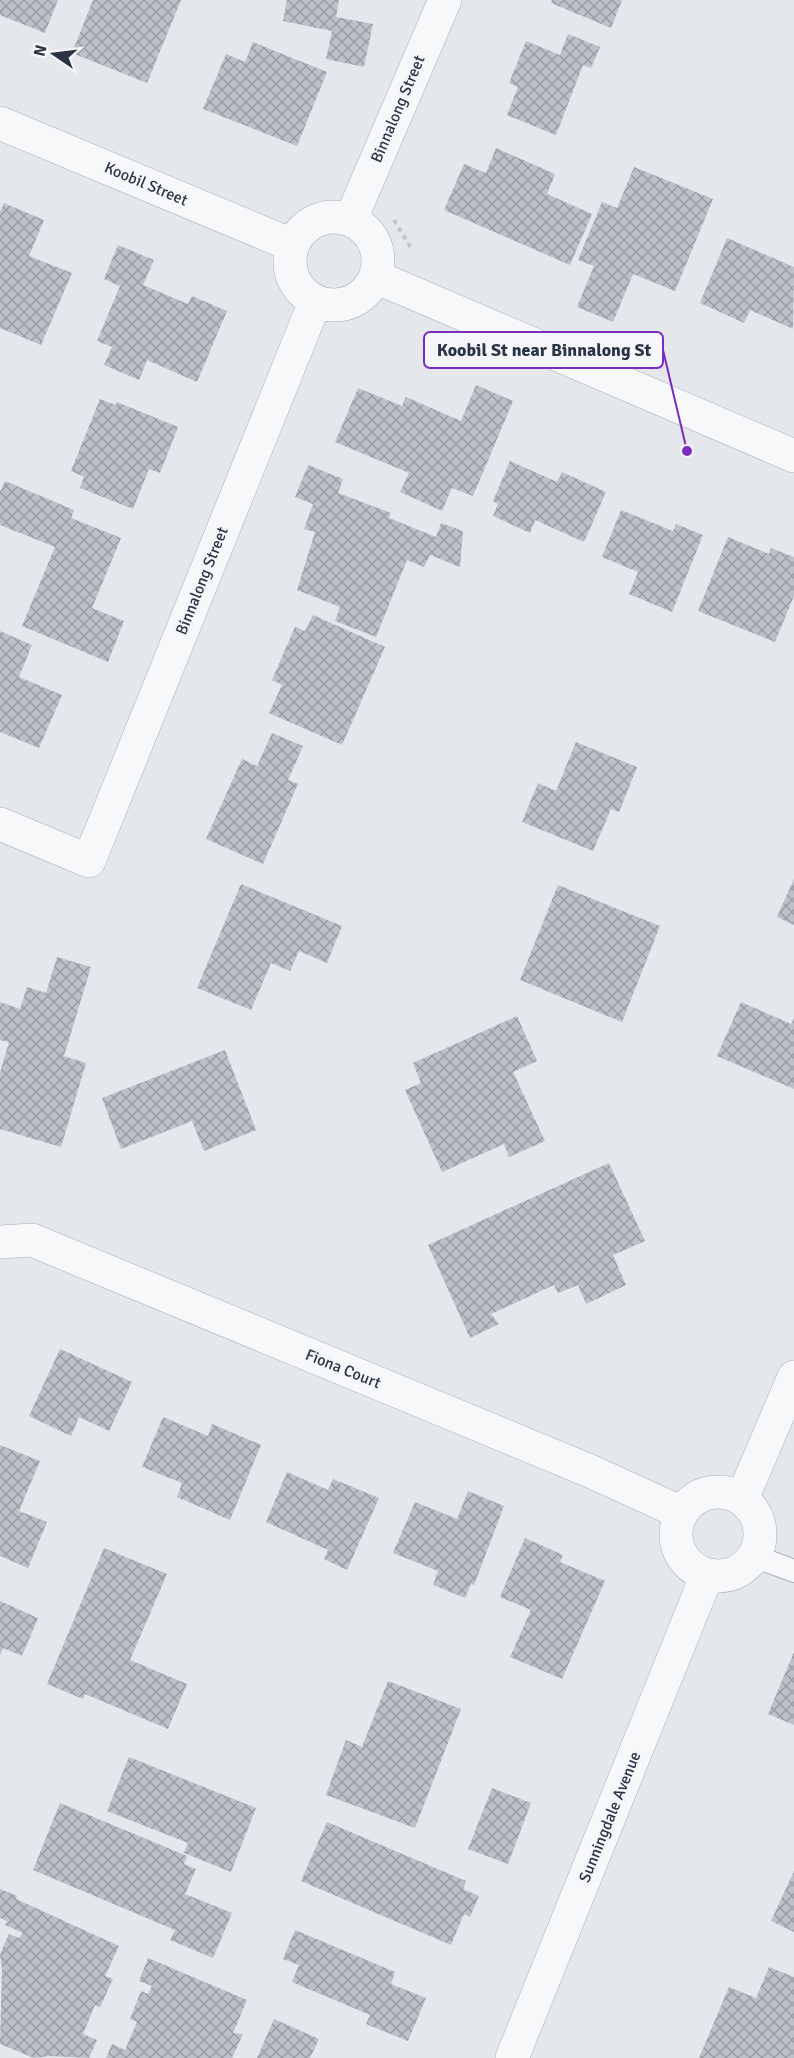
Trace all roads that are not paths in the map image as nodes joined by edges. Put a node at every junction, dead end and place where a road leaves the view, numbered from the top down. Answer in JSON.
{"nodes":[{"id":1,"x":445,"y":0,"type":"edge"},
{"id":2,"x":0,"y":123,"type":"edge"},
{"id":3,"x":351,"y":219,"type":"junction"},
{"id":4,"x":292,"y":245,"type":"junction"},
{"id":5,"x":376,"y":277,"type":"junction"},
{"id":6,"x":315,"y":302,"type":"junction"},
{"id":7,"x":794,"y":456,"type":"edge"},
{"id":8,"x":0,"y":824,"type":"edge"},
{"id":9,"x":0,"y":1242,"type":"edge"},
{"id":10,"x":794,"y":1377,"type":"edge"},
{"id":11,"x":742,"y":1499,"type":"junction"},
{"id":12,"x":682,"y":1514,"type":"junction"},
{"id":13,"x":754,"y":1556,"type":"junction"},
{"id":14,"x":794,"y":1571,"type":"edge"},
{"id":15,"x":706,"y":1575,"type":"junction"},
{"id":16,"x":512,"y":2058,"type":"edge"}],
"edges":[{"from":1,"to":3,"type":"street","name":"Binnalong Street"},
{"from":2,"to":4,"type":"street","name":"Koobil Street"},
{"from":3,"to":4,"type":"street"},
{"from":3,"to":5,"type":"street"},
{"from":4,"to":6,"type":"street"},
{"from":5,"to":6,"type":"street"},
{"from":5,"to":7,"type":"street"},
{"from":6,"to":8,"type":"street","name":"Binnalong Street"},
{"from":9,"to":12,"type":"street","name":"Fiona Court"},
{"from":10,"to":11,"type":"street"},
{"from":11,"to":12,"type":"street"},
{"from":11,"to":13,"type":"street"},
{"from":12,"to":15,"type":"street"},
{"from":13,"to":14,"type":"lane"},
{"from":13,"to":15,"type":"street"},
{"from":15,"to":16,"type":"street","name":"Sunningdale Avenue"}]}
